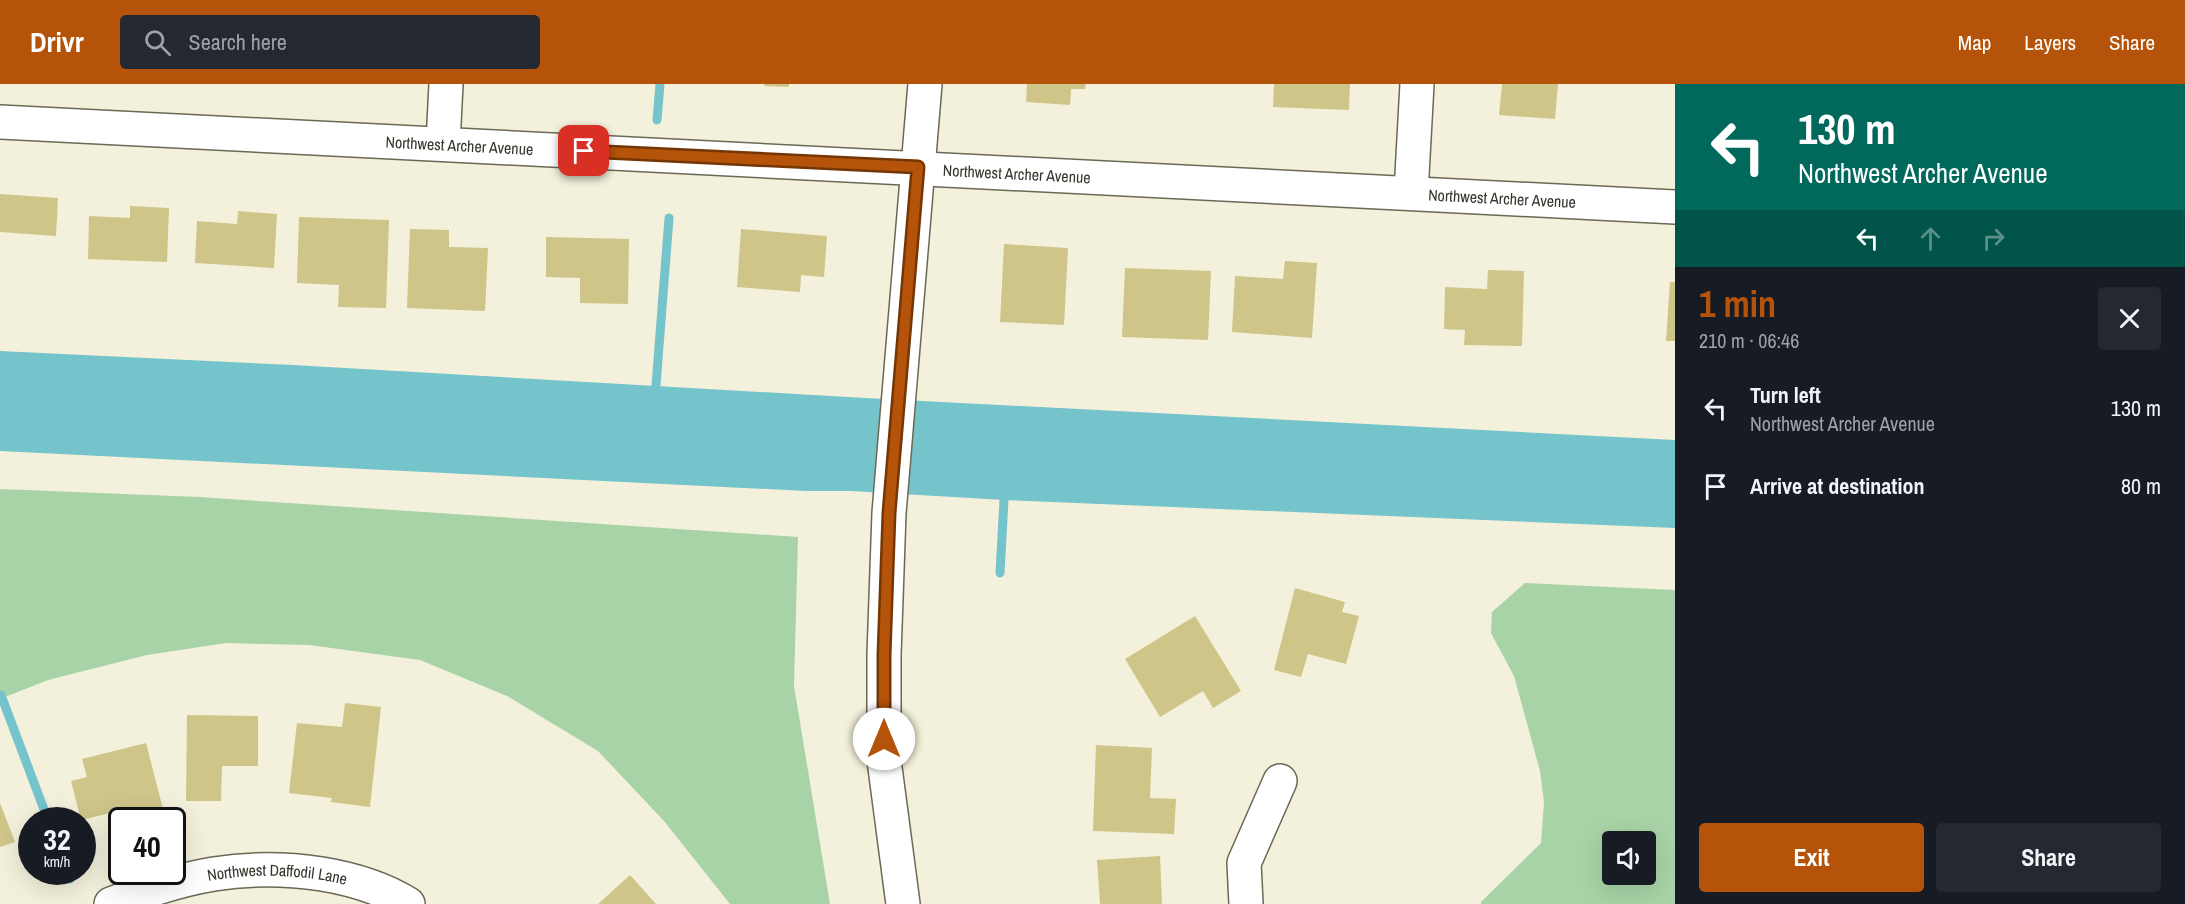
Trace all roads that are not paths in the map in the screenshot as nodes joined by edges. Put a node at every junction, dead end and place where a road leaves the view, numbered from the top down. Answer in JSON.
{"nodes":[{"id":1,"x":446,"y":84,"type":"edge"},
{"id":2,"x":925,"y":84,"type":"edge"},
{"id":3,"x":1417,"y":84,"type":"edge"},
{"id":4,"x":0,"y":122,"type":"edge"},
{"id":5,"x":443,"y":144,"type":"junction"},
{"id":6,"x":918,"y":167,"type":"junction"},
{"id":7,"x":1411,"y":193,"type":"junction"},
{"id":8,"x":1675,"y":207,"type":"edge"},
{"id":9,"x":1280,"y":782,"type":"dead end"},
{"id":10,"x":111,"y":904,"type":"edge"},
{"id":11,"x":408,"y":904,"type":"edge"},
{"id":12,"x":903,"y":904,"type":"edge"},
{"id":13,"x":1246,"y":904,"type":"edge"}],
"edges":[{"from":1,"to":5,"type":"street"},
{"from":2,"to":6,"type":"street"},
{"from":3,"to":7,"type":"street"},
{"from":4,"to":5,"type":"street","name":"Northwest Archer Avenue"},
{"from":5,"to":6,"type":"street","name":"Northwest Archer Avenue"},
{"from":6,"to":7,"type":"street","name":"Northwest Archer Avenue"},
{"from":6,"to":12,"type":"street"},
{"from":7,"to":8,"type":"street","name":"Northwest Archer Avenue"},
{"from":9,"to":13,"type":"street"},
{"from":10,"to":11,"type":"street","name":"Northwest Daffodil Lane"}]}
